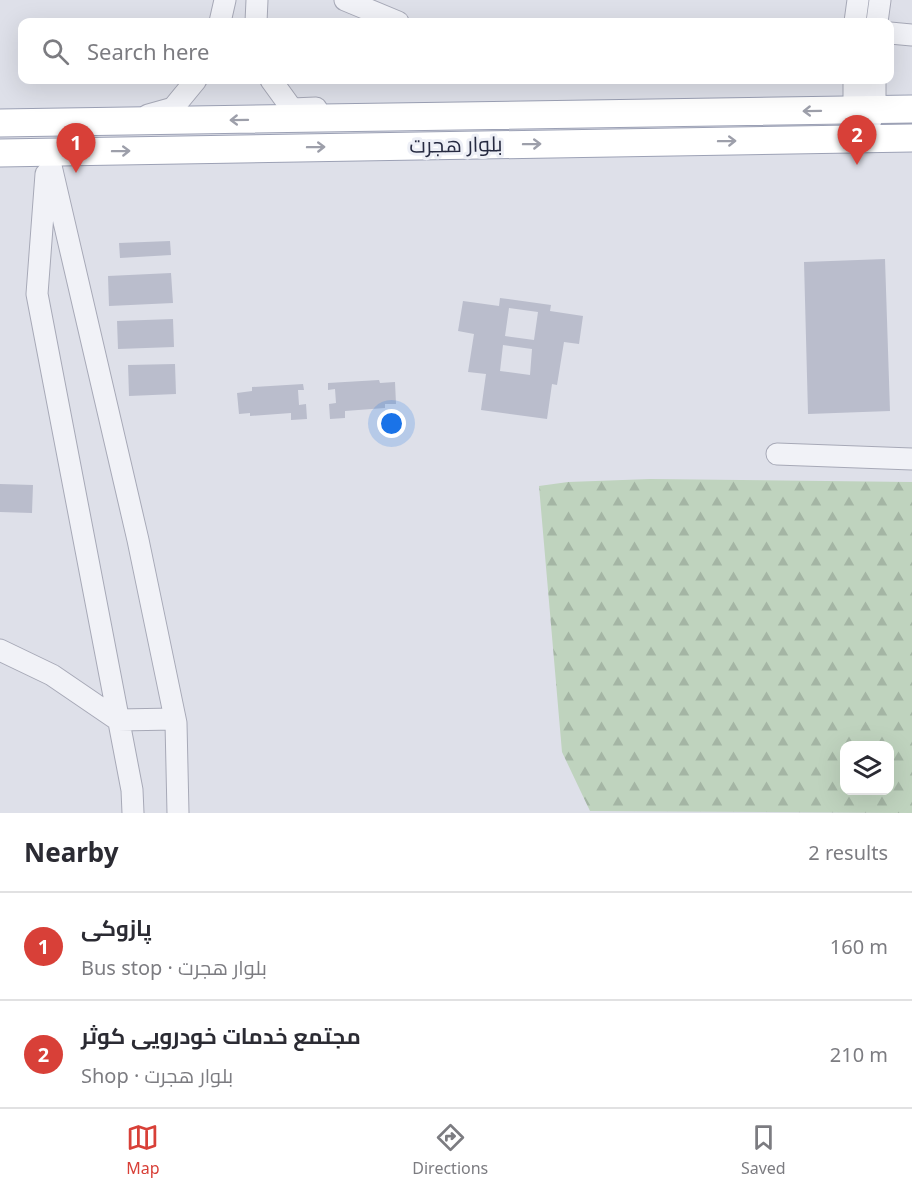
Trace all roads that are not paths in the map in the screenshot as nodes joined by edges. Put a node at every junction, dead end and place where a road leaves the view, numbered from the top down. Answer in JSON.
{"nodes":[{"id":1,"x":225,"y":0,"type":"edge"},
{"id":2,"x":257,"y":0,"type":"edge"},
{"id":3,"x":345,"y":0,"type":"edge"},
{"id":4,"x":858,"y":0,"type":"edge"},
{"id":5,"x":880,"y":0,"type":"edge"},
{"id":6,"x":221,"y":18,"type":"edge"},
{"id":7,"x":256,"y":18,"type":"edge"},
{"id":8,"x":388,"y":18,"type":"edge"},
{"id":9,"x":856,"y":18,"type":"edge"},
{"id":10,"x":878,"y":18,"type":"edge"},
{"id":11,"x":894,"y":33,"type":"edge"},
{"id":12,"x":912,"y":35,"type":"edge"},
{"id":13,"x":193,"y":84,"type":"edge"},
{"id":14,"x":274,"y":84,"type":"edge"},
{"id":15,"x":855,"y":84,"type":"edge"},
{"id":16,"x":874,"y":84,"type":"edge"},
{"id":17,"x":912,"y":109,"type":"edge"},
{"id":18,"x":864,"y":110,"type":"junction"},
{"id":19,"x":624,"y":115,"type":"junction"},
{"id":20,"x":128,"y":121,"type":"junction"},
{"id":21,"x":48,"y":122,"type":"junction"},
{"id":22,"x":0,"y":123,"type":"edge"},
{"id":23,"x":864,"y":138,"type":"junction"},
{"id":24,"x":912,"y":138,"type":"edge"},
{"id":25,"x":0,"y":153,"type":"edge"},
{"id":26,"x":48,"y":153,"type":"junction"},
{"id":27,"x":777,"y":454,"type":"dead end"},
{"id":28,"x":912,"y":459,"type":"edge"},
{"id":29,"x":0,"y":650,"type":"edge"},
{"id":30,"x":175,"y":719,"type":"junction"},
{"id":31,"x":118,"y":720,"type":"junction"},
{"id":32,"x":133,"y":813,"type":"edge"},
{"id":33,"x":177,"y":813,"type":"edge"}],
"edges":[{"from":1,"to":6,"type":"street"},
{"from":2,"to":7,"type":"street"},
{"from":3,"to":8,"type":"street"},
{"from":4,"to":9,"type":"street"},
{"from":5,"to":10,"type":"street"},
{"from":11,"to":12,"type":"street"},
{"from":13,"to":20,"type":"street"},
{"from":14,"to":19,"type":"street"},
{"from":15,"to":18,"type":"street"},
{"from":16,"to":18,"type":"street"},
{"from":17,"to":18,"type":"main road","name":"بلوار هجرت"},
{"from":18,"to":19,"type":"main road","name":"بلوار هجرت","one_way":true},
{"from":18,"to":23,"type":"street"},
{"from":19,"to":20,"type":"main road","name":"بلوار هجرت","one_way":true},
{"from":20,"to":21,"type":"main road","name":"بلوار هجرت"},
{"from":21,"to":22,"type":"main road","name":"بلوار هجرت"},
{"from":21,"to":26,"type":"main road"},
{"from":23,"to":24,"type":"main road","name":"بلوار هجرت"},
{"from":26,"to":23,"type":"main road","name":"بلوار هجرت","one_way":true},
{"from":25,"to":26,"type":"main road","name":"بلوار هجرت"},
{"from":26,"to":30,"type":"street"},
{"from":26,"to":31,"type":"street"},
{"from":27,"to":28,"type":"street"},
{"from":29,"to":31,"type":"street"},
{"from":30,"to":31,"type":"street"},
{"from":30,"to":33,"type":"street"},
{"from":31,"to":32,"type":"street"}]}
